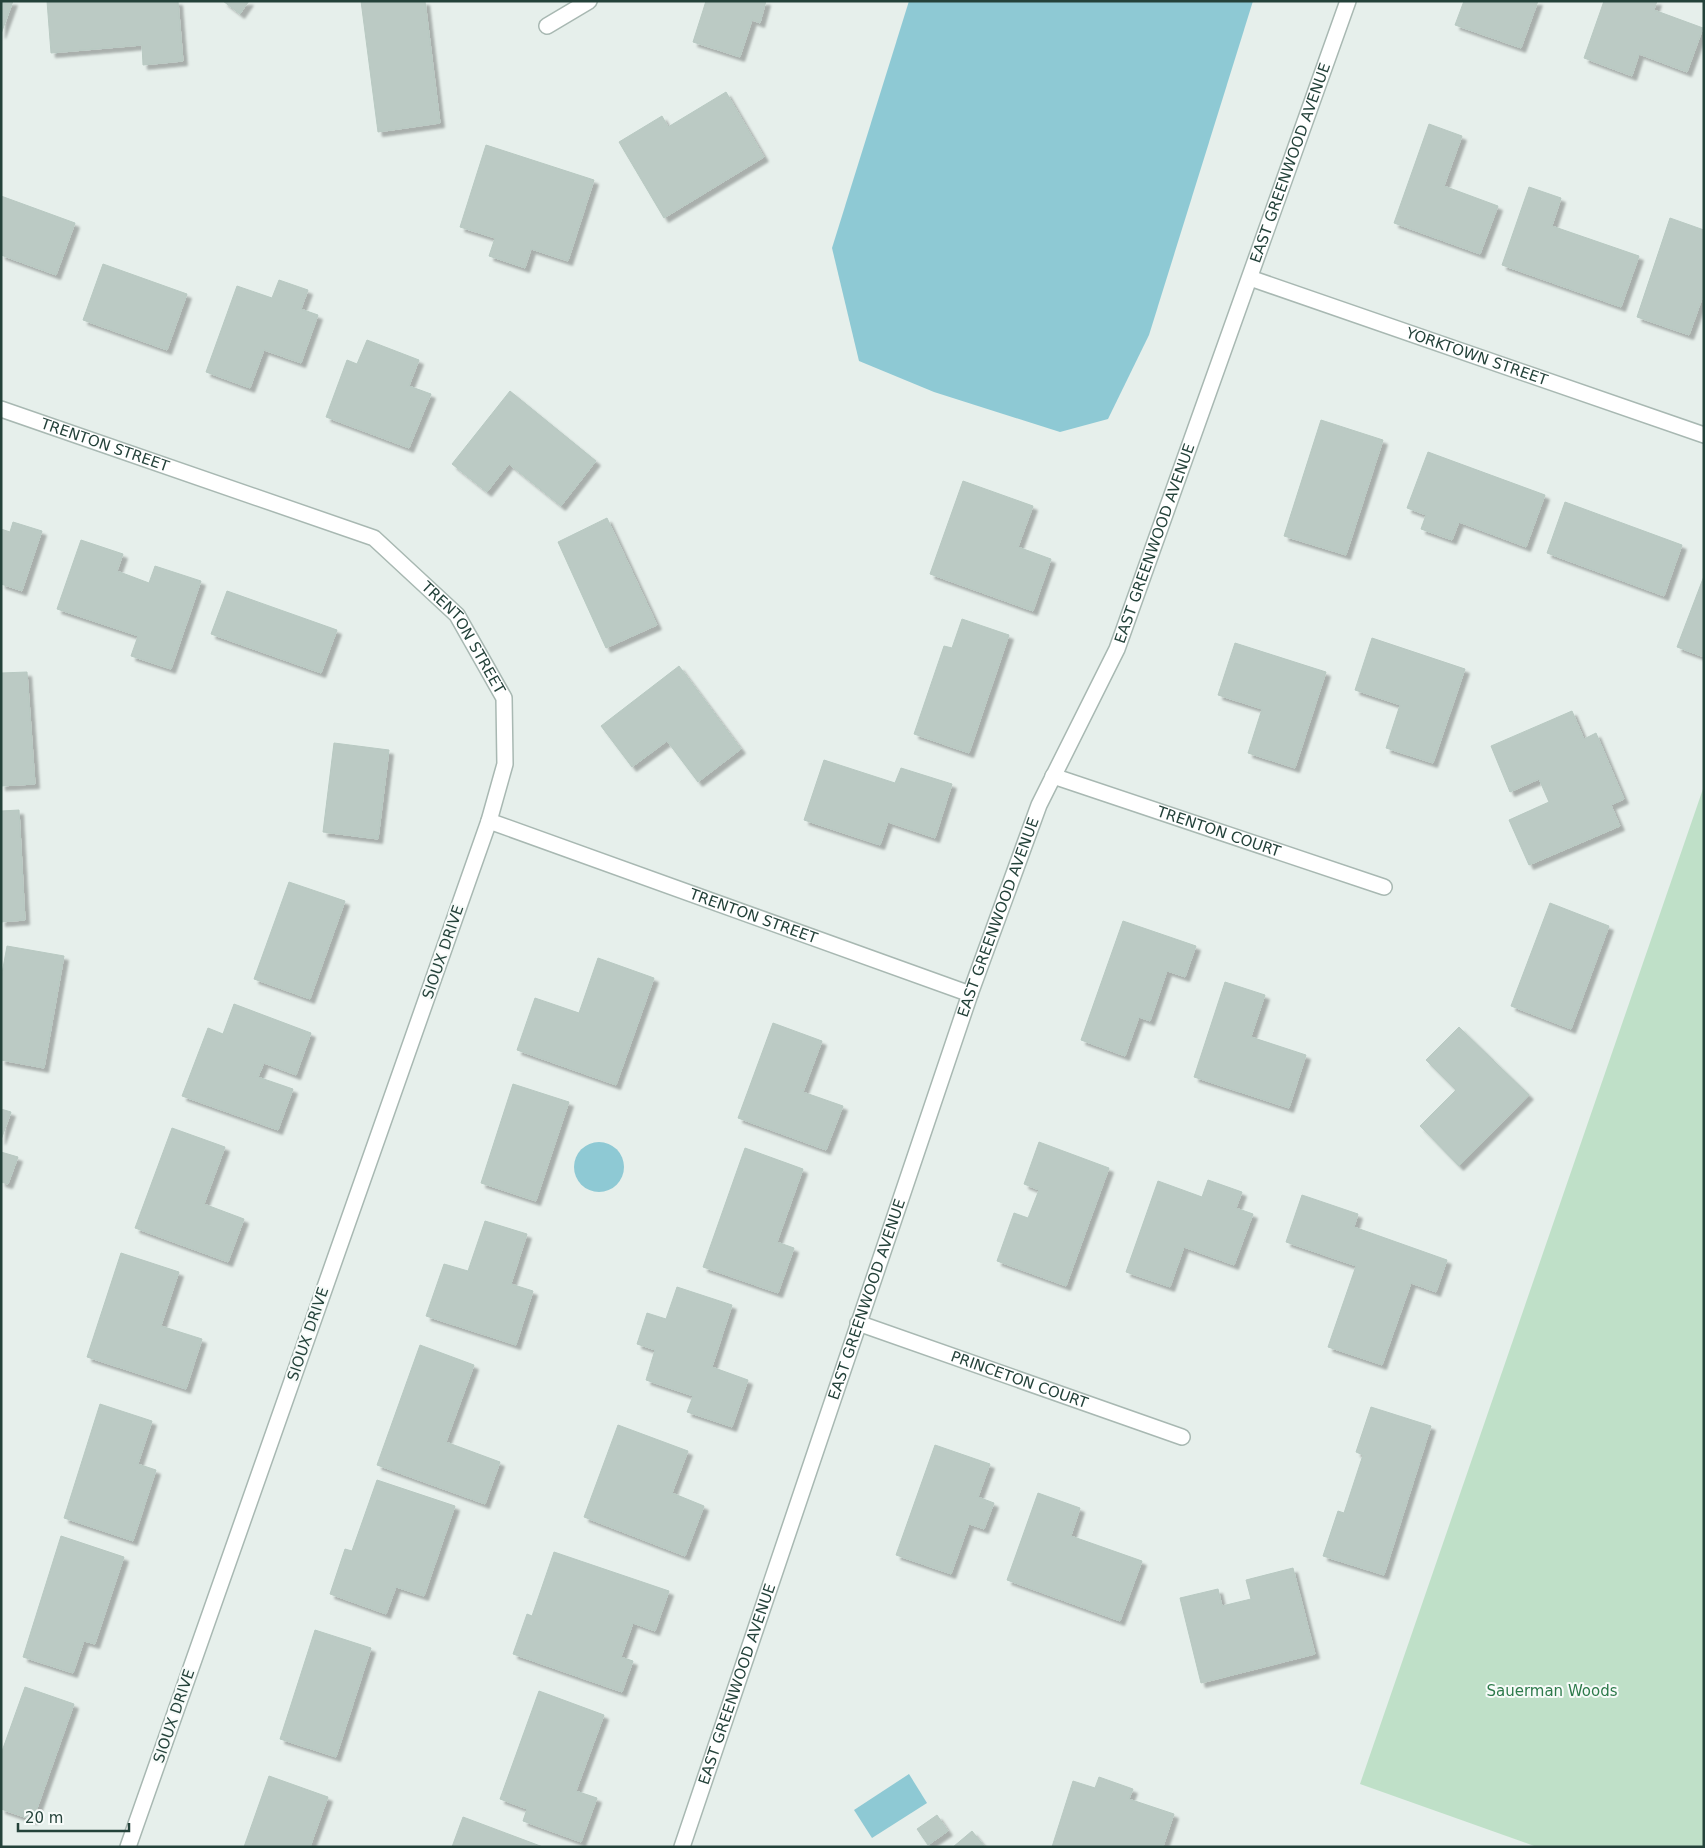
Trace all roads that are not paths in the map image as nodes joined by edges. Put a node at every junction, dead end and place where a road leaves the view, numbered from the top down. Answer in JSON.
{"nodes":[{"id":1,"x":589,"y":1,"type":"edge"},
{"id":2,"x":1348,"y":1,"type":"edge"},
{"id":3,"x":547,"y":26,"type":"dead end"},
{"id":4,"x":1250,"y":278,"type":"junction"},
{"id":5,"x":1,"y":409,"type":"edge"},
{"id":6,"x":1704,"y":436,"type":"edge"},
{"id":7,"x":1053,"y":776,"type":"junction"},
{"id":8,"x":489,"y":822,"type":"junction"},
{"id":9,"x":1384,"y":887,"type":"dead end"},
{"id":10,"x":970,"y":994,"type":"junction"},
{"id":11,"x":858,"y":1323,"type":"junction"},
{"id":12,"x":1182,"y":1437,"type":"dead end"},
{"id":13,"x":128,"y":1847,"type":"edge"},
{"id":14,"x":682,"y":1847,"type":"edge"}],
"edges":[{"from":1,"to":3,"type":"street"},
{"from":2,"to":4,"type":"street","name":"EAST GREENWOOD AVENUE"},
{"from":4,"to":6,"type":"street","name":"YORKTOWN STREET"},
{"from":4,"to":7,"type":"street","name":"EAST GREENWOOD AVENUE"},
{"from":5,"to":8,"type":"street","name":"TRENTON STREET"},
{"from":7,"to":9,"type":"street","name":"TRENTON COURT"},
{"from":7,"to":10,"type":"street","name":"EAST GREENWOOD AVENUE"},
{"from":8,"to":10,"type":"street","name":"TRENTON STREET"},
{"from":8,"to":13,"type":"street","name":"SIOUX DRIVE"},
{"from":10,"to":11,"type":"street","name":"EAST GREENWOOD AVENUE"},
{"from":11,"to":12,"type":"street","name":"PRINCETON COURT"},
{"from":11,"to":14,"type":"street","name":"EAST GREENWOOD AVENUE"}]}
